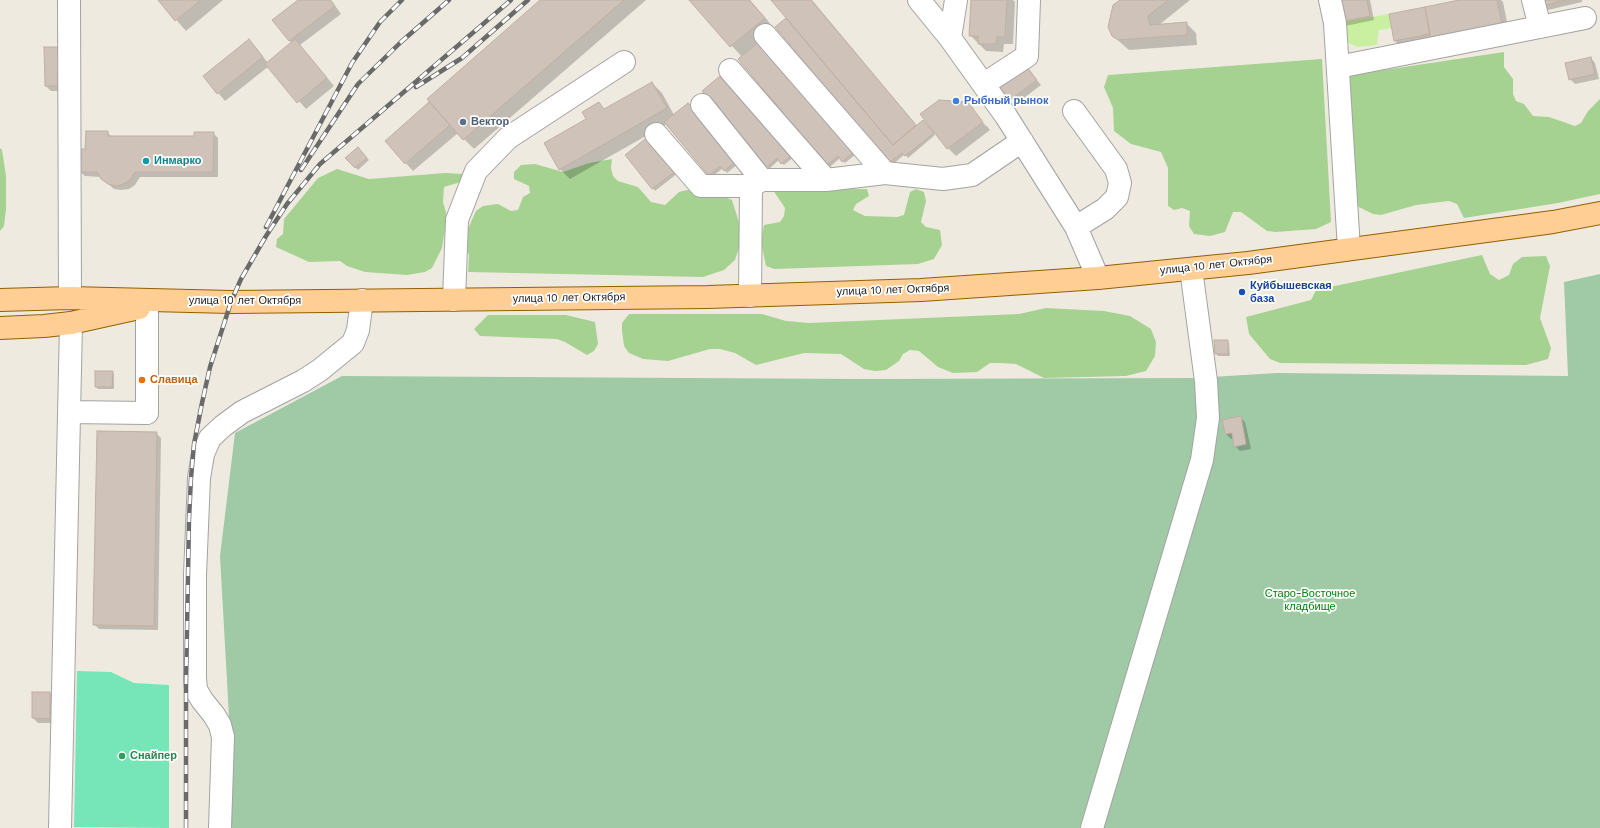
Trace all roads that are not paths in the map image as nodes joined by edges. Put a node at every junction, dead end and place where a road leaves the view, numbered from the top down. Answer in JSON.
{"nodes":[{"id":1,"x":69,"y":0,"type":"edge"},
{"id":2,"x":919,"y":0,"type":"edge"},
{"id":3,"x":956,"y":0,"type":"edge"},
{"id":4,"x":1029,"y":0,"type":"edge"},
{"id":5,"x":1330,"y":0,"type":"edge"},
{"id":6,"x":1533,"y":0,"type":"edge"},
{"id":7,"x":1585,"y":18,"type":"dead end"},
{"id":8,"x":1540,"y":27,"type":"junction"},
{"id":9,"x":765,"y":35,"type":"dead end"},
{"id":10,"x":950,"y":38,"type":"junction"},
{"id":11,"x":624,"y":62,"type":"dead end"},
{"id":12,"x":1338,"y":67,"type":"junction"},
{"id":13,"x":730,"y":70,"type":"dead end"},
{"id":14,"x":984,"y":84,"type":"junction"},
{"id":15,"x":702,"y":105,"type":"dead end"},
{"id":16,"x":1074,"y":111,"type":"dead end"},
{"id":17,"x":656,"y":134,"type":"dead end"},
{"id":18,"x":1022,"y":141,"type":"junction"},
{"id":19,"x":885,"y":172,"type":"junction"},
{"id":20,"x":826,"y":180,"type":"junction"},
{"id":21,"x":756,"y":183,"type":"junction"},
{"id":22,"x":1600,"y":213,"type":"edge"},
{"id":23,"x":1076,"y":227,"type":"junction"},
{"id":24,"x":1349,"y":249,"type":"junction"},
{"id":25,"x":1191,"y":268,"type":"junction"},
{"id":26,"x":1098,"y":278,"type":"junction"},
{"id":27,"x":750,"y":296,"type":"junction"},
{"id":28,"x":70,"y":298,"type":"junction"},
{"id":29,"x":0,"y":300,"type":"edge"},
{"id":30,"x":181,"y":300,"type":"junction"},
{"id":31,"x":362,"y":300,"type":"junction"},
{"id":32,"x":454,"y":300,"type":"junction"},
{"id":33,"x":147,"y":306,"type":"junction"},
{"id":34,"x":71,"y":323,"type":"junction"},
{"id":35,"x":0,"y":328,"type":"edge"},
{"id":36,"x":69,"y":412,"type":"junction"},
{"id":37,"x":60,"y":828,"type":"edge"},
{"id":38,"x":220,"y":828,"type":"edge"},
{"id":39,"x":1092,"y":828,"type":"edge"}],
"edges":[{"from":1,"to":28,"type":"street"},
{"from":2,"to":10,"type":"street"},
{"from":3,"to":10,"type":"street"},
{"from":4,"to":14,"type":"street"},
{"from":5,"to":12,"type":"street"},
{"from":6,"to":8,"type":"street"},
{"from":7,"to":8,"type":"street"},
{"from":8,"to":12,"type":"street"},
{"from":9,"to":19,"type":"street"},
{"from":10,"to":14,"type":"street"},
{"from":11,"to":32,"type":"street"},
{"from":12,"to":24,"type":"street"},
{"from":13,"to":20,"type":"street"},
{"from":14,"to":18,"type":"street"},
{"from":15,"to":21,"type":"street"},
{"from":16,"to":23,"type":"street"},
{"from":17,"to":21,"type":"street"},
{"from":18,"to":19,"type":"street"},
{"from":18,"to":23,"type":"street"},
{"from":19,"to":20,"type":"street"},
{"from":20,"to":21,"type":"street"},
{"from":21,"to":27,"type":"street"},
{"from":22,"to":24,"type":"main road","name":"улица 10 лет Октября"},
{"from":23,"to":26,"type":"street"},
{"from":24,"to":25,"type":"main road","name":"улица 10 лет Октября"},
{"from":25,"to":26,"type":"main road","name":"улица 10 лет Октября"},
{"from":25,"to":39,"type":"street"},
{"from":26,"to":27,"type":"main road","name":"улица 10 лет Октября"},
{"from":27,"to":32,"type":"main road","name":"улица 10 лет Октября"},
{"from":28,"to":29,"type":"main road","name":"улица 10 лет Октября"},
{"from":28,"to":30,"type":"main road","name":"улица 10 лет Октября"},
{"from":30,"to":31,"type":"main road","name":"улица 10 лет Октября"},
{"from":30,"to":33,"type":"main road","name":"улица 10 лет Октября"},
{"from":31,"to":32,"type":"main road","name":"улица 10 лет Октября"},
{"from":31,"to":38,"type":"street"},
{"from":33,"to":34,"type":"main road","name":"улица 10 лет Октября"},
{"from":33,"to":36,"type":"street"},
{"from":34,"to":35,"type":"main road","name":"улица 10 лет Октября"},
{"from":34,"to":36,"type":"street"},
{"from":36,"to":37,"type":"street"}]}
